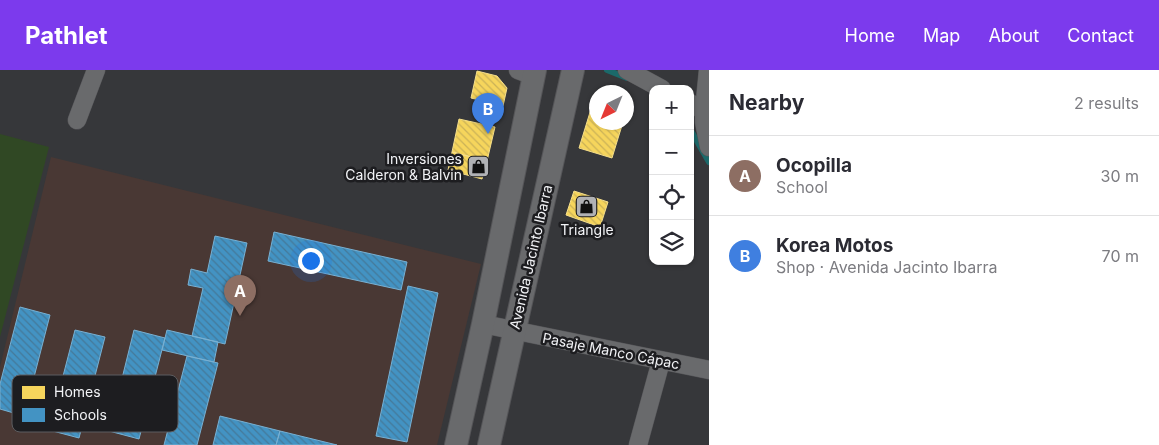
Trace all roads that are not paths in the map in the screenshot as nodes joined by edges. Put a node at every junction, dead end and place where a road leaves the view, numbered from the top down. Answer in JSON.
{"nodes":[{"id":1,"x":96,"y":70,"type":"edge"},
{"id":2,"x":574,"y":70,"type":"edge"},
{"id":3,"x":627,"y":70,"type":"edge"},
{"id":4,"x":708,"y":70,"type":"edge"},
{"id":5,"x":531,"y":72,"type":"edge"},
{"id":6,"x":655,"y":85,"type":"edge"},
{"id":7,"x":697,"y":107,"type":"edge"},
{"id":8,"x":77,"y":120,"type":"dead end"},
{"id":9,"x":709,"y":147,"type":"edge"},
{"id":10,"x":483,"y":324,"type":"junction"},
{"id":11,"x":514,"y":332,"type":"junction"},
{"id":12,"x":661,"y":361,"type":"junction"},
{"id":13,"x":709,"y":370,"type":"edge"},
{"id":14,"x":456,"y":445,"type":"edge"},
{"id":15,"x":489,"y":445,"type":"edge"},
{"id":16,"x":638,"y":445,"type":"edge"}],
"edges":[{"from":1,"to":8,"type":"street"},
{"from":2,"to":11,"type":"street","name":"Avenida Jacinto Ibarra"},
{"from":3,"to":6,"type":"street"},
{"from":4,"to":7,"type":"street"},
{"from":5,"to":10,"type":"street"},
{"from":7,"to":9,"type":"street"},
{"from":10,"to":11,"type":"street","name":"Pasaje Manco Cápac"},
{"from":10,"to":14,"type":"street"},
{"from":11,"to":12,"type":"street","name":"Pasaje Manco Cápac"},
{"from":11,"to":15,"type":"street","name":"Avenida Jacinto Ibarra"},
{"from":12,"to":13,"type":"street","name":"Pasaje Manco Cápac"},
{"from":12,"to":16,"type":"street"}]}
